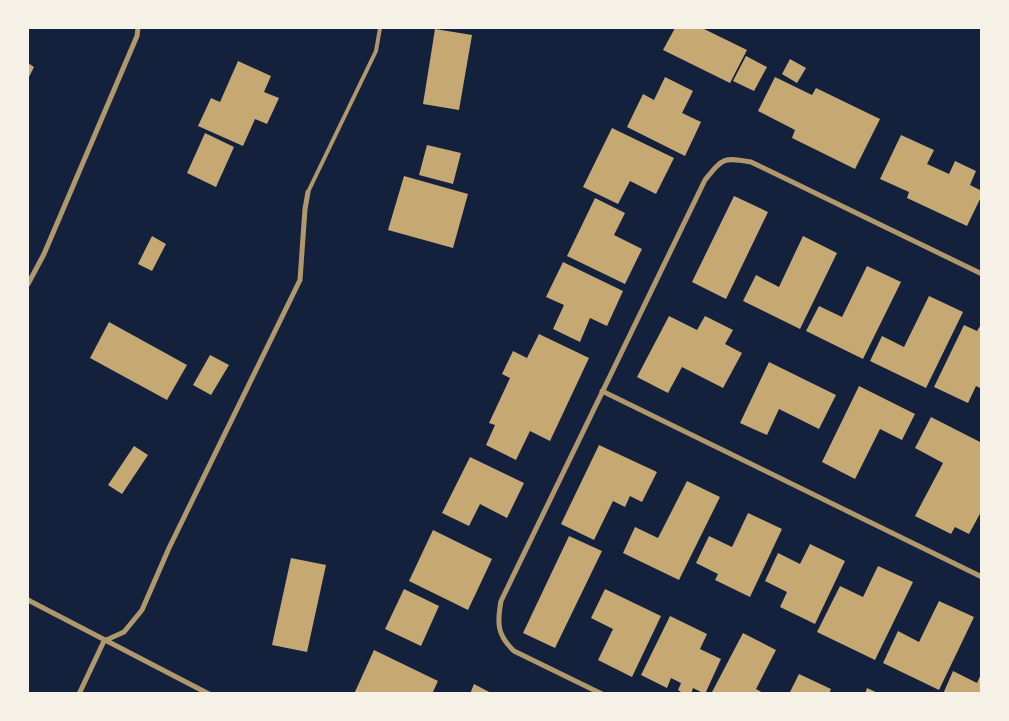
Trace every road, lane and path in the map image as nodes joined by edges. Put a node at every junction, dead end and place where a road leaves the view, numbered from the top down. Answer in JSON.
{"nodes":[{"id":1,"x":138,"y":28,"type":"edge"},
{"id":2,"x":380,"y":28,"type":"edge"},
{"id":3,"x":308,"y":192,"type":"joint"},
{"id":4,"x":982,"y":274,"type":"edge"},
{"id":5,"x":28,"y":284,"type":"edge"},
{"id":6,"x":602,"y":391,"type":"junction"},
{"id":7,"x":982,"y":577,"type":"edge"},
{"id":8,"x":28,"y":600,"type":"edge"},
{"id":9,"x":104,"y":641,"type":"junction"},
{"id":10,"x":79,"y":694,"type":"edge"},
{"id":11,"x":210,"y":694,"type":"edge"},
{"id":12,"x":602,"y":694,"type":"edge"}],
"edges":[{"from":1,"to":5,"type":"street"},
{"from":2,"to":3,"type":"lane"},
{"from":3,"to":9,"type":"street"},
{"from":4,"to":6,"type":"street"},
{"from":6,"to":7,"type":"street"},
{"from":6,"to":12,"type":"street"},
{"from":8,"to":9,"type":"street"},
{"from":9,"to":10,"type":"street"},
{"from":9,"to":11,"type":"street"}]}
